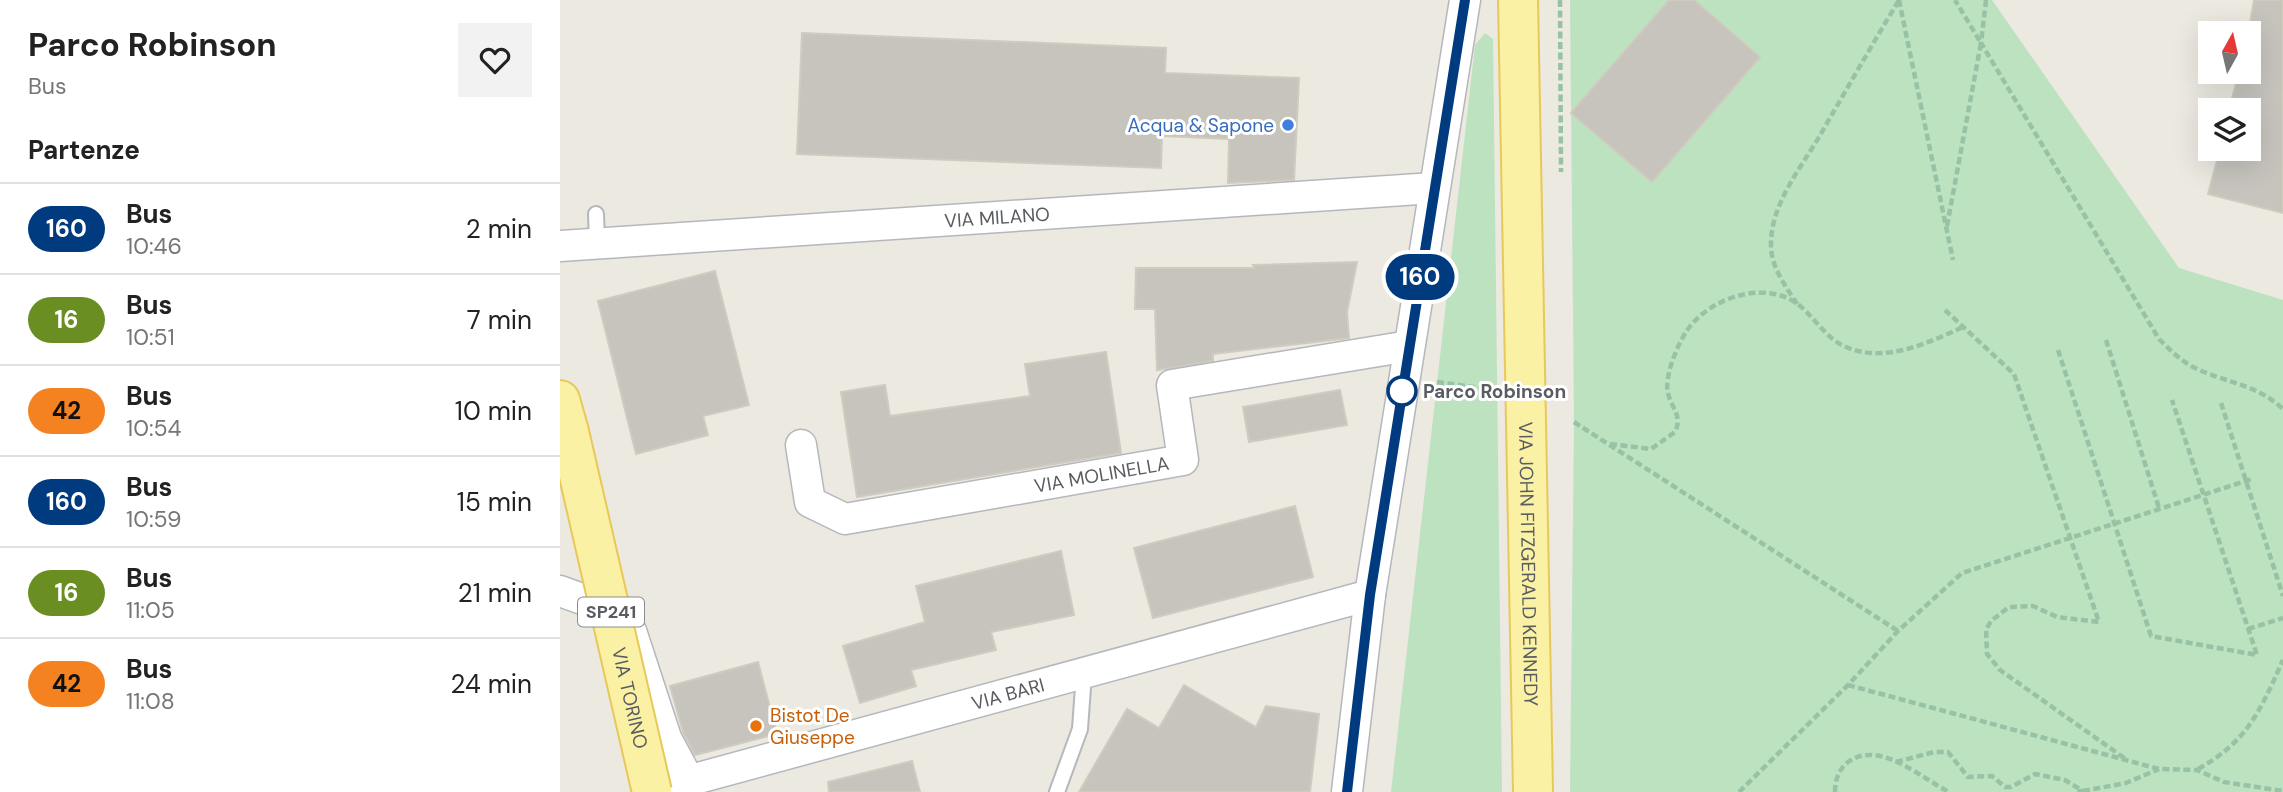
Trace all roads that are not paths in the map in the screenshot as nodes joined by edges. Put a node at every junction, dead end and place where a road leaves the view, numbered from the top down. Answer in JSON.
{"nodes":[{"id":1,"x":1465,"y":0,"type":"edge"},
{"id":2,"x":1518,"y":0,"type":"edge"},
{"id":3,"x":1434,"y":188,"type":"junction"},
{"id":4,"x":560,"y":246,"type":"edge"},
{"id":5,"x":1409,"y":346,"type":"junction"},
{"id":6,"x":565,"y":416,"type":"edge"},
{"id":7,"x":801,"y":445,"type":"dead end"},
{"id":8,"x":560,"y":591,"type":"edge"},
{"id":9,"x":1370,"y":595,"type":"junction"},
{"id":10,"x":1084,"y":673,"type":"junction"},
{"id":11,"x":689,"y":781,"type":"junction"},
{"id":12,"x":650,"y":792,"type":"edge"},
{"id":13,"x":1057,"y":792,"type":"edge"},
{"id":14,"x":1347,"y":792,"type":"edge"},
{"id":15,"x":1533,"y":792,"type":"edge"}],
"edges":[{"from":1,"to":3,"type":"street"},
{"from":2,"to":15,"type":"main road","name":"VIA JOHN FITZGERALD KENNEDY"},
{"from":3,"to":4,"type":"street","name":"VIA MILANO"},
{"from":3,"to":5,"type":"street"},
{"from":5,"to":7,"type":"street","name":"VIA MOLINELLA"},
{"from":5,"to":9,"type":"street"},
{"from":6,"to":12,"type":"main road","name":"VIA TORINO","number":"SP241","bridge":true},
{"from":8,"to":11,"type":"street"},
{"from":9,"to":10,"type":"street","name":"VIA BARI"},
{"from":9,"to":14,"type":"street"},
{"from":10,"to":11,"type":"street","name":"VIA BARI"},
{"from":10,"to":13,"type":"lane"},
{"from":11,"to":12,"type":"street","name":"VIA BARI"}]}
